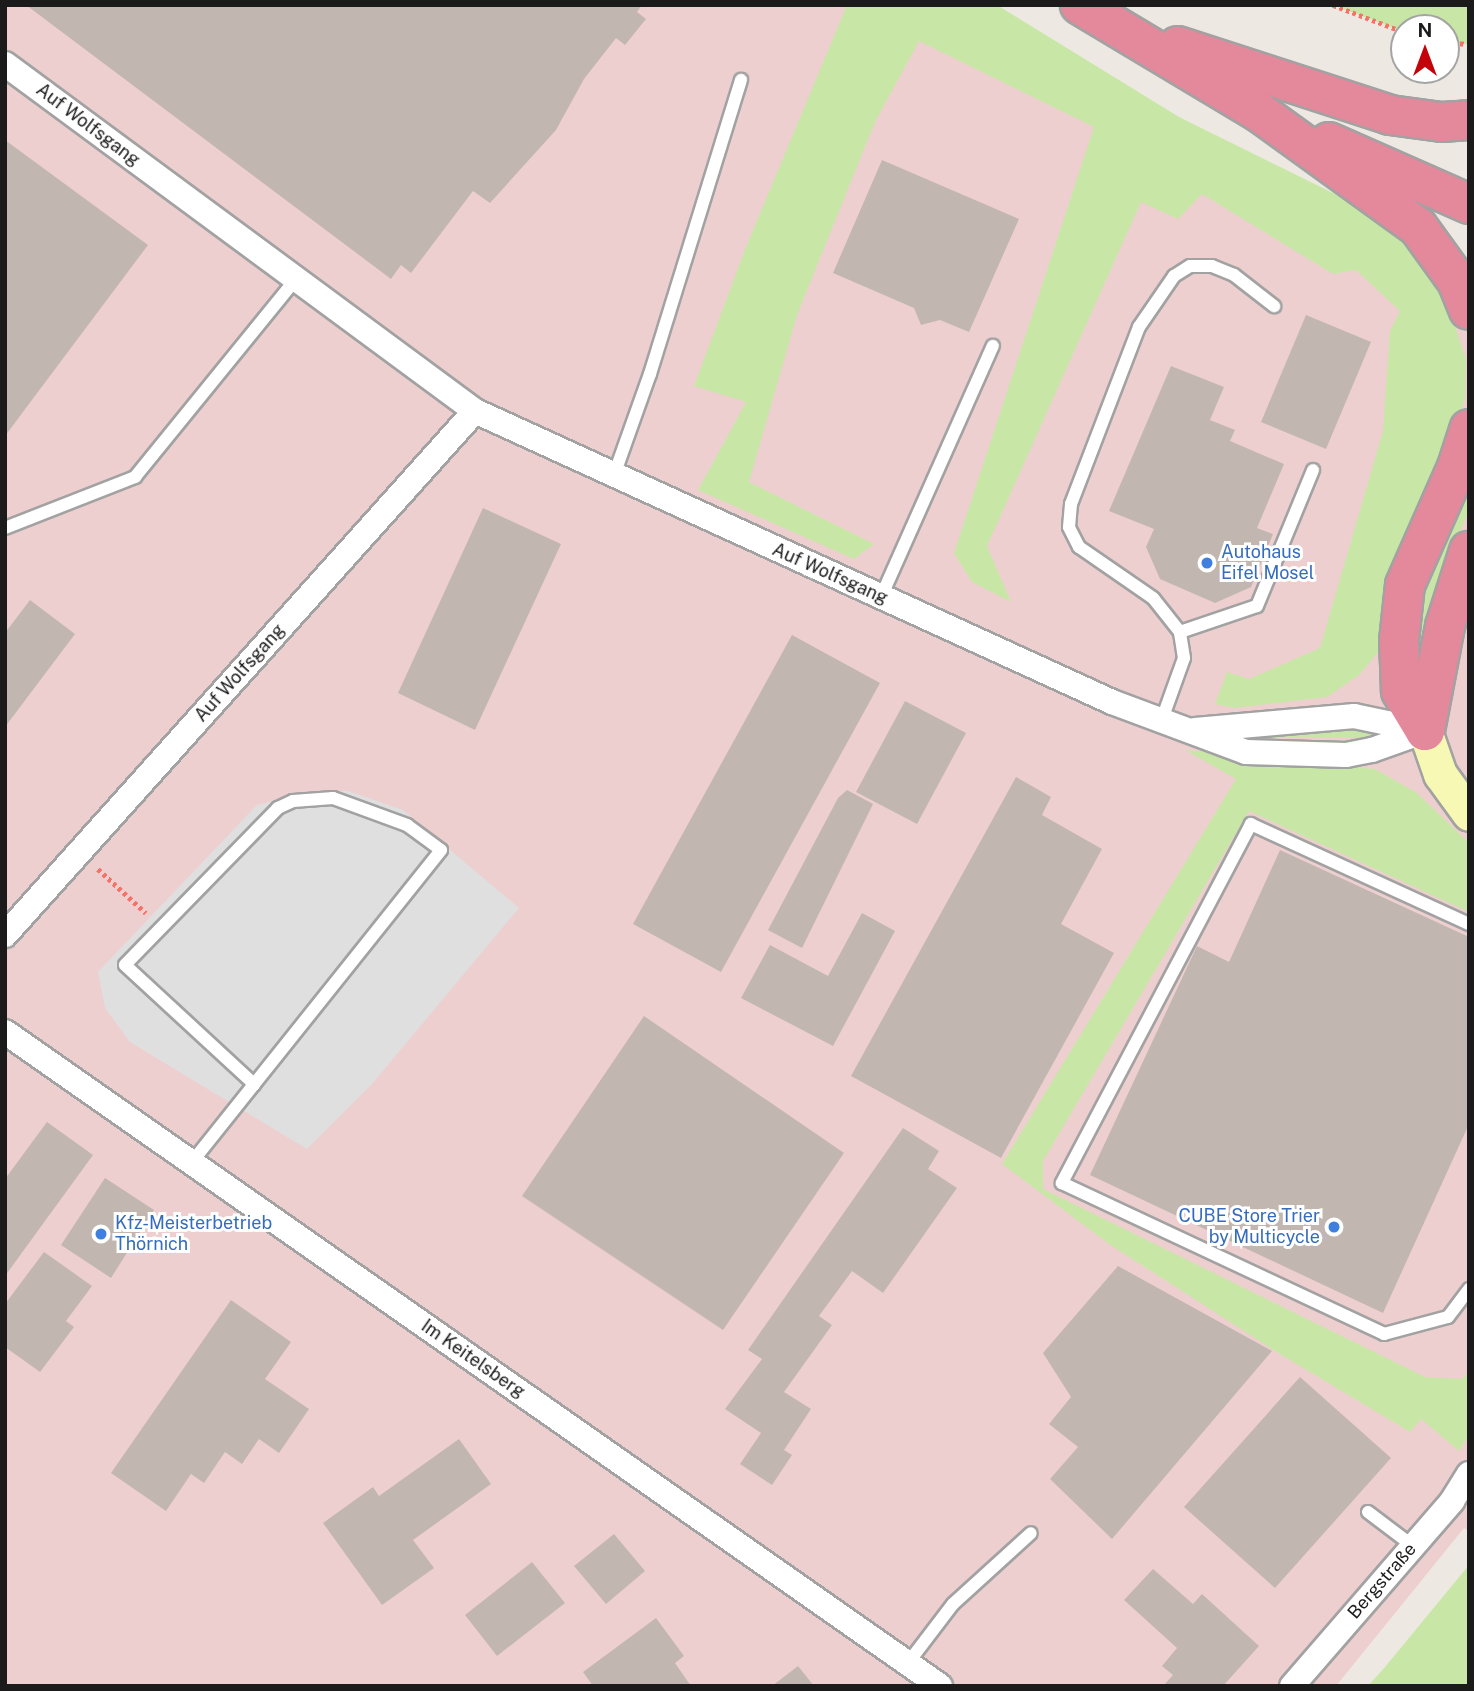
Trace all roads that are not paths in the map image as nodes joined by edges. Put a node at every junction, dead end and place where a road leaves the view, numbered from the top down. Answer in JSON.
{"nodes":[{"id":1,"x":1096,"y":14,"type":"edge"},
{"id":2,"x":5,"y":64,"type":"edge"},
{"id":3,"x":741,"y":80,"type":"dead end"},
{"id":4,"x":1259,"y":112,"type":"junction"},
{"id":5,"x":1469,"y":120,"type":"edge"},
{"id":6,"x":1469,"y":204,"type":"edge"},
{"id":7,"x":295,"y":280,"type":"junction"},
{"id":8,"x":1274,"y":306,"type":"dead end"},
{"id":9,"x":1469,"y":310,"type":"edge"},
{"id":10,"x":993,"y":346,"type":"dead end"},
{"id":11,"x":475,"y":411,"type":"junction"},
{"id":12,"x":1469,"y":429,"type":"edge"},
{"id":13,"x":1313,"y":470,"type":"dead end"},
{"id":14,"x":614,"y":475,"type":"junction"},
{"id":15,"x":5,"y":528,"type":"edge"},
{"id":16,"x":1469,"y":551,"type":"edge"},
{"id":17,"x":881,"y":597,"type":"junction"},
{"id":18,"x":1180,"y":632,"type":"junction"},
{"id":19,"x":1161,"y":723,"type":"junction"},
{"id":20,"x":1187,"y":731,"type":"junction"},
{"id":21,"x":1425,"y":731,"type":"junction"},
{"id":22,"x":1469,"y":814,"type":"edge"},
{"id":23,"x":1469,"y":925,"type":"edge"},
{"id":24,"x":5,"y":935,"type":"edge"},
{"id":25,"x":5,"y":1032,"type":"edge"},
{"id":26,"x":254,"y":1083,"type":"junction"},
{"id":27,"x":192,"y":1162,"type":"junction"},
{"id":28,"x":1469,"y":1289,"type":"edge"},
{"id":29,"x":1469,"y":1474,"type":"edge"},
{"id":30,"x":1368,"y":1512,"type":"dead end"},
{"id":31,"x":1031,"y":1533,"type":"dead end"},
{"id":32,"x":1413,"y":1546,"type":"junction"},
{"id":33,"x":908,"y":1664,"type":"junction"},
{"id":34,"x":940,"y":1686,"type":"edge"},
{"id":35,"x":1292,"y":1686,"type":"edge"}],
"edges":[{"from":1,"to":4,"type":"highway"},
{"from":1,"to":5,"type":"highway"},
{"from":2,"to":7,"type":"street","name":"Auf Wolfsgang"},
{"from":3,"to":14,"type":"lane"},
{"from":4,"to":6,"type":"highway"},
{"from":4,"to":9,"type":"highway"},
{"from":7,"to":11,"type":"street","name":"Auf Wolfsgang"},
{"from":7,"to":15,"type":"lane"},
{"from":8,"to":18,"type":"lane"},
{"from":10,"to":17,"type":"lane"},
{"from":11,"to":14,"type":"street","name":"Auf Wolfsgang"},
{"from":11,"to":24,"type":"street","name":"Auf Wolfsgang"},
{"from":12,"to":21,"type":"highway"},
{"from":13,"to":18,"type":"lane"},
{"from":14,"to":17,"type":"street","name":"Auf Wolfsgang"},
{"from":16,"to":21,"type":"highway"},
{"from":17,"to":19,"type":"street","name":"Auf Wolfsgang"},
{"from":18,"to":19,"type":"lane"},
{"from":19,"to":20,"type":"street","name":"Auf Wolfsgang"},
{"from":20,"to":21,"type":"street","name":"Auf Wolfsgang"},
{"from":20,"to":21,"type":"street","name":"Auf Wolfsgang"},
{"from":21,"to":22,"type":"street"},
{"from":23,"to":28,"type":"lane"},
{"from":25,"to":27,"type":"street","name":"Im Keitelsberg"},
{"from":26,"to":26,"type":"lane"},
{"from":26,"to":27,"type":"lane"},
{"from":27,"to":33,"type":"street","name":"Im Keitelsberg"},
{"from":29,"to":32,"type":"street","name":"Bergstraße"},
{"from":30,"to":32,"type":"lane"},
{"from":31,"to":33,"type":"lane"},
{"from":32,"to":35,"type":"street","name":"Bergstraße"},
{"from":33,"to":34,"type":"street","name":"Im Keitelsberg"}]}
